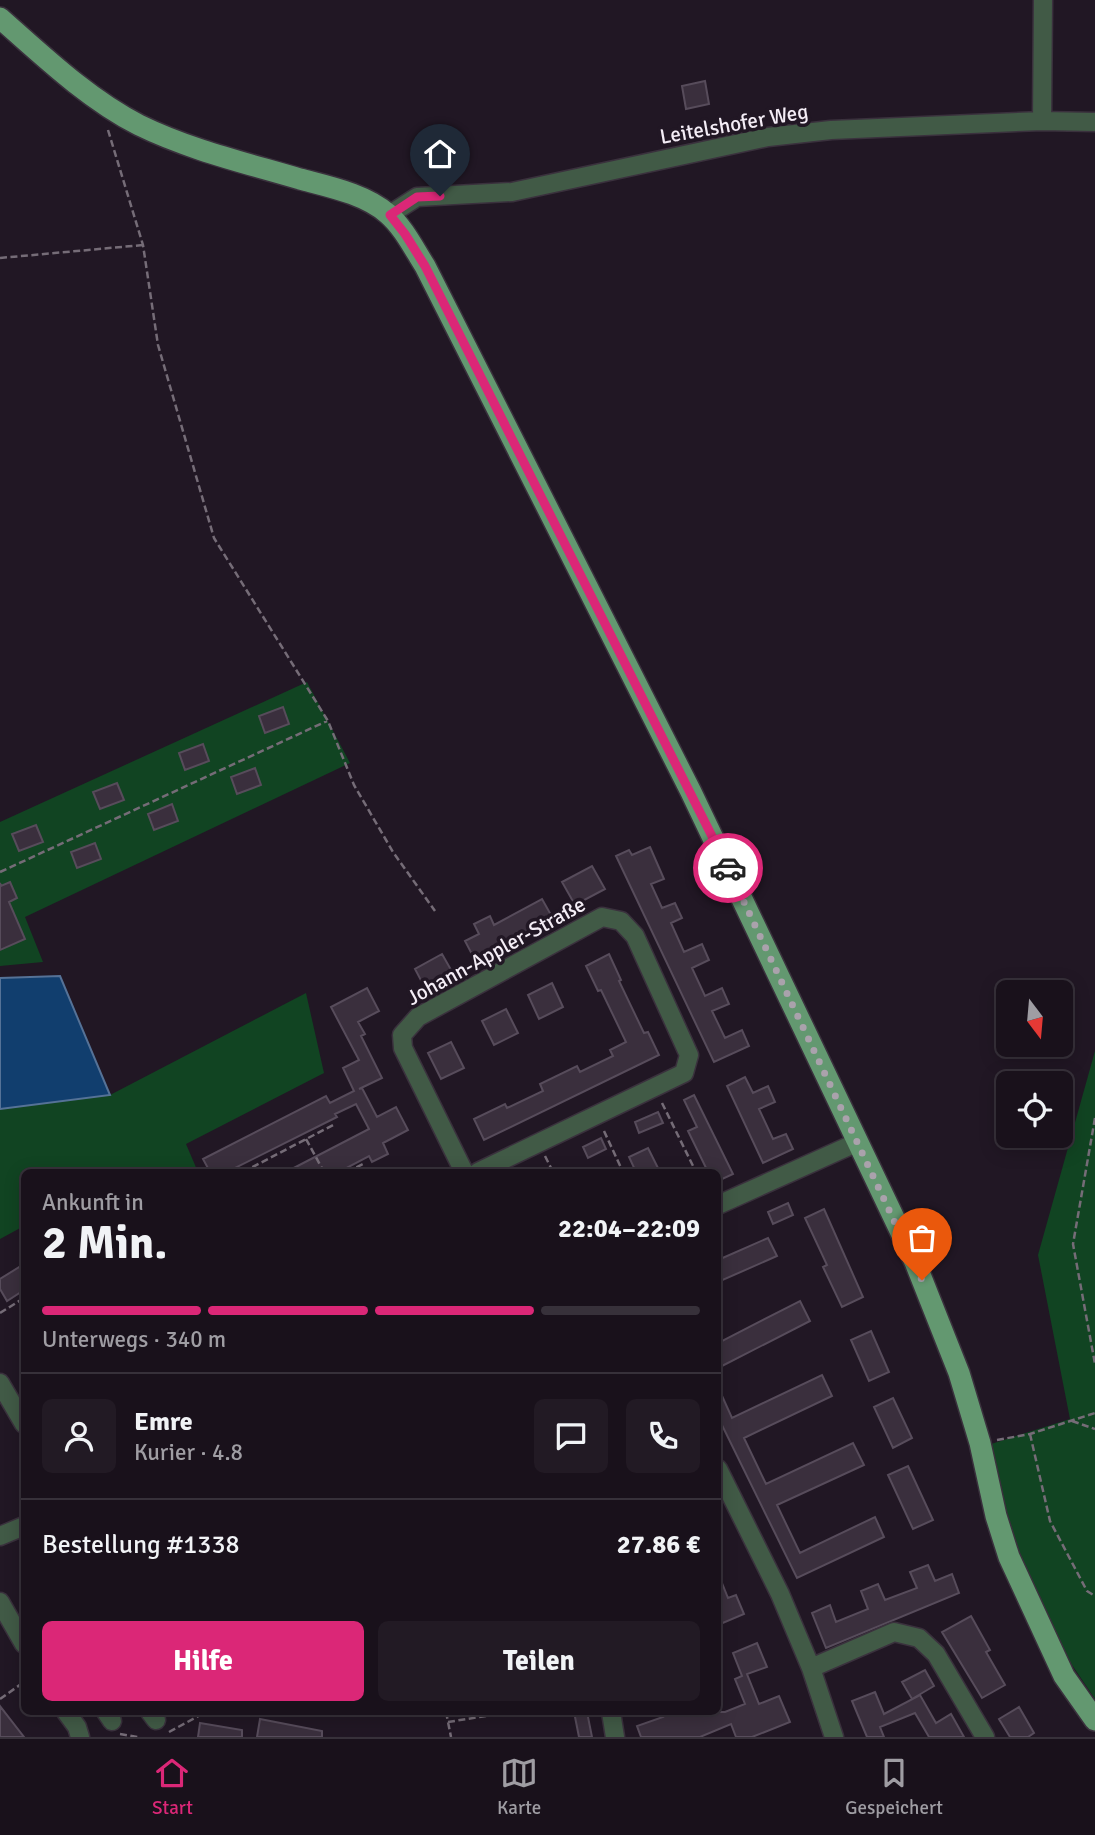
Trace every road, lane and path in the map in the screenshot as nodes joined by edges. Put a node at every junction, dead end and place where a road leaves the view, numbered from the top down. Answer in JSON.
{"nodes":[{"id":1,"x":1043,"y":0,"type":"edge"},
{"id":2,"x":1,"y":19,"type":"edge"},
{"id":3,"x":99,"y":100,"type":"junction"},
{"id":4,"x":1042,"y":121,"type":"junction"},
{"id":5,"x":1095,"y":122,"type":"edge"},
{"id":6,"x":390,"y":215,"type":"junction"},
{"id":7,"x":143,"y":244,"type":"junction"},
{"id":8,"x":0,"y":258,"type":"edge"},
{"id":9,"x":328,"y":721,"type":"junction"},
{"id":10,"x":0,"y":873,"type":"edge"},
{"id":11,"x":435,"y":911,"type":"dead end"},
{"id":12,"x":654,"y":1086,"type":"junction"},
{"id":13,"x":596,"y":1114,"type":"junction"},
{"id":14,"x":1095,"y":1118,"type":"edge"},
{"id":15,"x":335,"y":1124,"type":"dead end"},
{"id":16,"x":306,"y":1139,"type":"junction"},
{"id":17,"x":858,"y":1142,"type":"junction"},
{"id":18,"x":363,"y":1164,"type":"dead end"},
{"id":19,"x":249,"y":1169,"type":"edge"},
{"id":20,"x":322,"y":1169,"type":"edge"},
{"id":21,"x":353,"y":1169,"type":"edge"},
{"id":22,"x":463,"y":1169,"type":"edge"},
{"id":23,"x":484,"y":1169,"type":"edge"},
{"id":24,"x":622,"y":1169,"type":"edge"},
{"id":25,"x":695,"y":1169,"type":"edge"},
{"id":26,"x":721,"y":1204,"type":"edge"},
{"id":27,"x":21,"y":1300,"type":"edge"},
{"id":28,"x":0,"y":1313,"type":"edge"},
{"id":29,"x":1095,"y":1364,"type":"edge"},
{"id":30,"x":0,"y":1383,"type":"edge"},
{"id":31,"x":1095,"y":1413,"type":"edge"},
{"id":32,"x":21,"y":1419,"type":"edge"},
{"id":33,"x":1071,"y":1421,"type":"junction"},
{"id":34,"x":1095,"y":1429,"type":"edge"},
{"id":35,"x":1030,"y":1434,"type":"junction"},
{"id":36,"x":980,"y":1443,"type":"junction"},
{"id":37,"x":721,"y":1474,"type":"edge"},
{"id":38,"x":21,"y":1527,"type":"edge"},
{"id":39,"x":0,"y":1536,"type":"edge"},
{"id":40,"x":1095,"y":1595,"type":"edge"},
{"id":41,"x":0,"y":1602,"type":"edge"},
{"id":42,"x":21,"y":1639,"type":"edge"},
{"id":43,"x":811,"y":1668,"type":"junction"},
{"id":44,"x":21,"y":1684,"type":"edge"},
{"id":45,"x":0,"y":1699,"type":"edge"},
{"id":46,"x":68,"y":1715,"type":"edge"},
{"id":47,"x":447,"y":1715,"type":"edge"},
{"id":48,"x":494,"y":1715,"type":"edge"},
{"id":49,"x":611,"y":1715,"type":"edge"},
{"id":50,"x":197,"y":1716,"type":"edge"},
{"id":51,"x":1095,"y":1720,"type":"edge"},
{"id":52,"x":156,"y":1723,"type":"edge"},
{"id":53,"x":448,"y":1723,"type":"junction"},
{"id":54,"x":80,"y":1737,"type":"edge"},
{"id":55,"x":451,"y":1737,"type":"edge"},
{"id":56,"x":615,"y":1737,"type":"edge"},
{"id":57,"x":834,"y":1737,"type":"edge"},
{"id":58,"x":985,"y":1737,"type":"edge"}],
"edges":[{"from":1,"to":4,"type":"street"},
{"from":2,"to":3,"type":"main road"},
{"from":3,"to":6,"type":"main road"},
{"from":3,"to":7,"type":"path"},
{"from":4,"to":5,"type":"street","name":"Leitelshofer Weg"},
{"from":4,"to":6,"type":"street","name":"Leitelshofer Weg"},
{"from":6,"to":17,"type":"main road"},
{"from":7,"to":8,"type":"path"},
{"from":7,"to":9,"type":"path"},
{"from":9,"to":10,"type":"path"},
{"from":9,"to":11,"type":"path"},
{"from":12,"to":13,"type":"street","name":"Johann-Appler-Straße"},
{"from":12,"to":22,"type":"street","name":"Johann-Appler-Straße"},
{"from":12,"to":25,"type":"path"},
{"from":13,"to":23,"type":"street","name":"Johann-Appler-Straße"},
{"from":13,"to":24,"type":"path"},
{"from":14,"to":29,"type":"path"},
{"from":15,"to":16,"type":"path"},
{"from":16,"to":19,"type":"path"},
{"from":16,"to":20,"type":"path"},
{"from":17,"to":26,"type":"street"},
{"from":17,"to":36,"type":"main road"},
{"from":18,"to":21,"type":"path"},
{"from":27,"to":28,"type":"path"},
{"from":30,"to":32,"type":"street"},
{"from":31,"to":33,"type":"path"},
{"from":33,"to":34,"type":"path"},
{"from":33,"to":35,"type":"path"},
{"from":35,"to":36,"type":"path"},
{"from":35,"to":40,"type":"path"},
{"from":36,"to":51,"type":"main road"},
{"from":37,"to":43,"type":"street"},
{"from":38,"to":39,"type":"street"},
{"from":41,"to":42,"type":"street"},
{"from":43,"to":57,"type":"street"},
{"from":43,"to":58,"type":"street"},
{"from":44,"to":45,"type":"path"},
{"from":46,"to":54,"type":"street"},
{"from":47,"to":53,"type":"path"},
{"from":48,"to":53,"type":"path"},
{"from":49,"to":56,"type":"street"},
{"from":50,"to":52,"type":"path"},
{"from":53,"to":55,"type":"path"}]}
